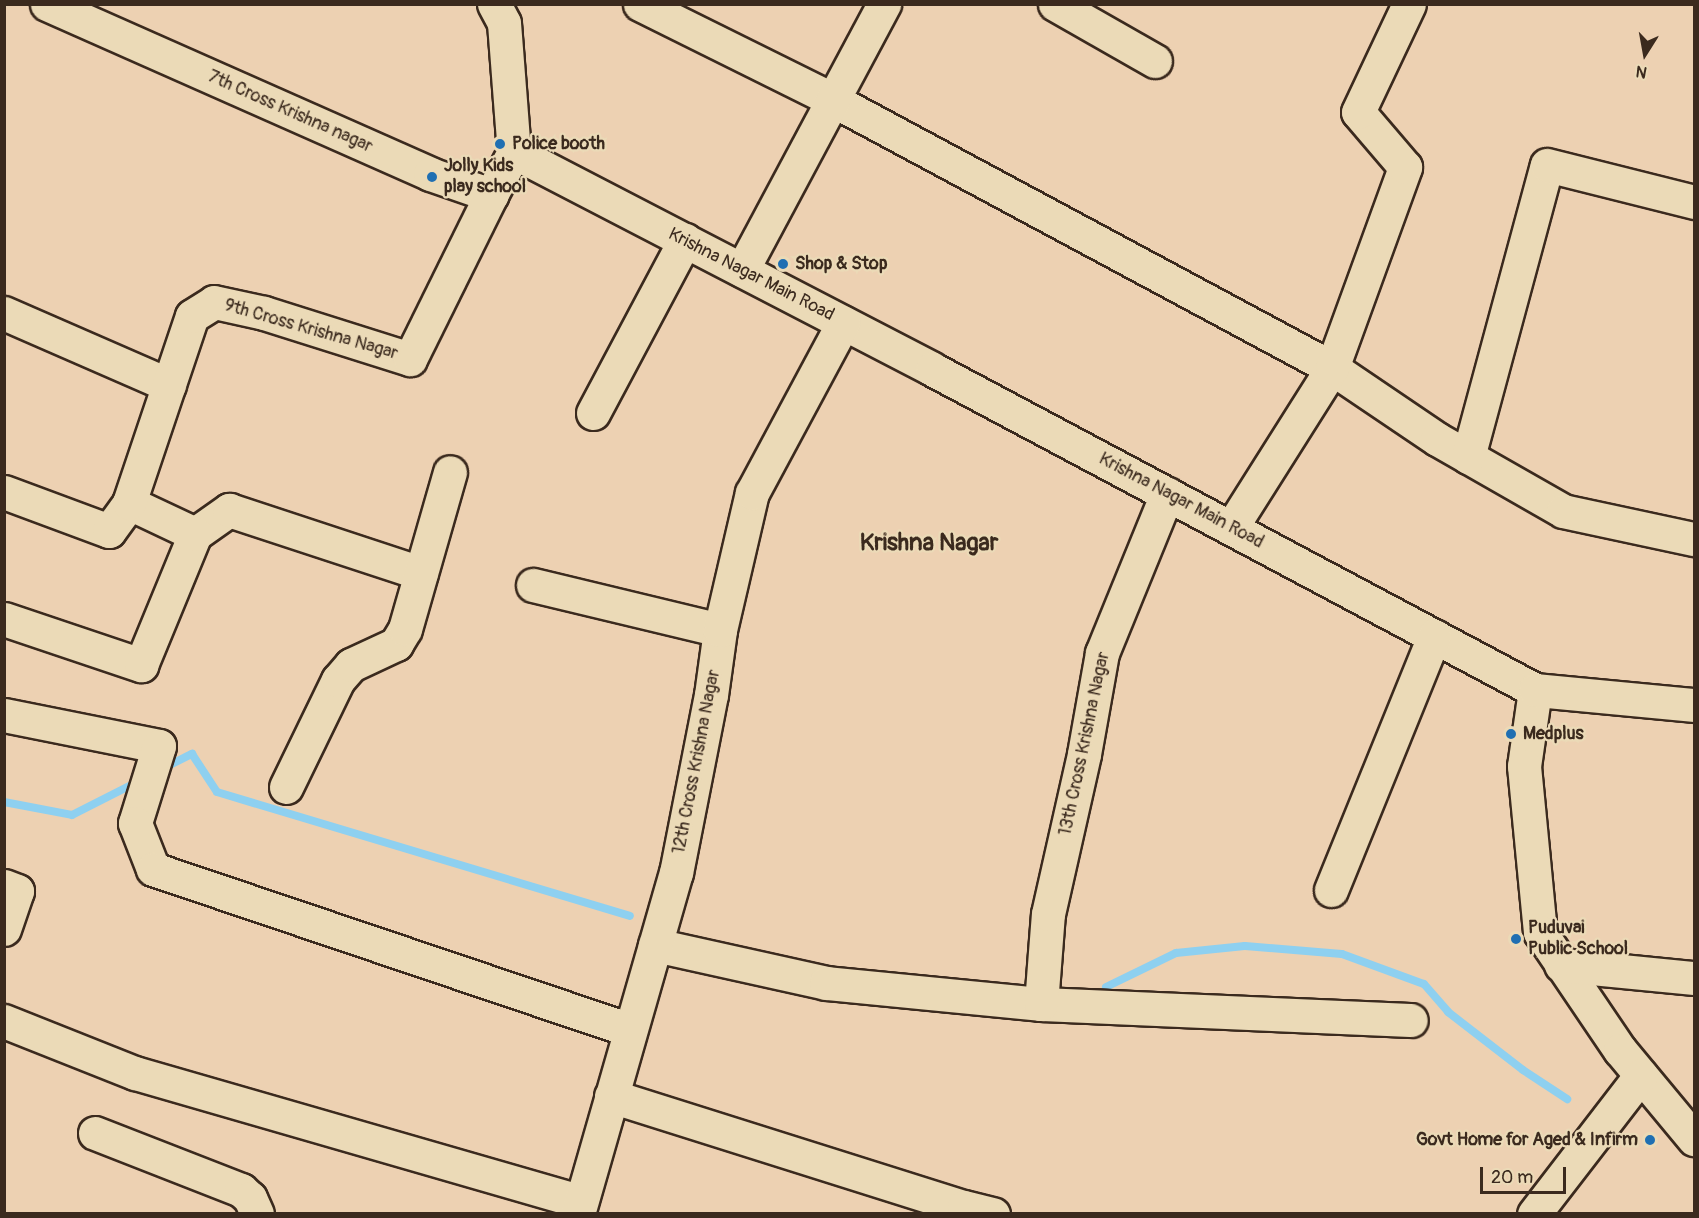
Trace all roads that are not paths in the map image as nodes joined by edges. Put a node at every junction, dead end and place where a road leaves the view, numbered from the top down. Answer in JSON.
{"nodes":[{"id":1,"x":47,"y":4,"type":"edge"},
{"id":2,"x":494,"y":4,"type":"edge"},
{"id":3,"x":640,"y":4,"type":"edge"},
{"id":4,"x":884,"y":4,"type":"edge"},
{"id":5,"x":1055,"y":4,"type":"edge"},
{"id":6,"x":1409,"y":4,"type":"edge"},
{"id":7,"x":1155,"y":61,"type":"dead end"},
{"id":8,"x":833,"y":100,"type":"junction"},
{"id":9,"x":514,"y":152,"type":"junction"},
{"id":10,"x":491,"y":195,"type":"junction"},
{"id":11,"x":1695,"y":202,"type":"edge"},
{"id":12,"x":685,"y":240,"type":"junction"},
{"id":13,"x":742,"y":270,"type":"junction"},
{"id":14,"x":4,"y":313,"type":"edge"},
{"id":15,"x":843,"y":323,"type":"junction"},
{"id":16,"x":1332,"y":368,"type":"junction"},
{"id":17,"x":169,"y":385,"type":"junction"},
{"id":18,"x":593,"y":413,"type":"dead end"},
{"id":19,"x":1468,"y":457,"type":"junction"},
{"id":20,"x":450,"y":472,"type":"dead end"},
{"id":21,"x":4,"y":492,"type":"edge"},
{"id":22,"x":1167,"y":494,"type":"junction"},
{"id":23,"x":129,"y":503,"type":"junction"},
{"id":24,"x":1231,"y":528,"type":"junction"},
{"id":25,"x":195,"y":534,"type":"junction"},
{"id":26,"x":1695,"y":539,"type":"edge"},
{"id":27,"x":421,"y":573,"type":"junction"},
{"id":28,"x":533,"y":585,"type":"dead end"},
{"id":29,"x":4,"y":619,"type":"edge"},
{"id":30,"x":720,"y":630,"type":"junction"},
{"id":31,"x":1434,"y":636,"type":"junction"},
{"id":32,"x":1535,"y":690,"type":"junction"},
{"id":33,"x":1695,"y":705,"type":"edge"},
{"id":34,"x":4,"y":715,"type":"edge"},
{"id":35,"x":286,"y":787,"type":"dead end"},
{"id":36,"x":4,"y":886,"type":"edge"},
{"id":37,"x":1331,"y":890,"type":"dead end"},
{"id":38,"x":4,"y":928,"type":"edge"},
{"id":39,"x":655,"y":945,"type":"junction"},
{"id":40,"x":1561,"y":965,"type":"junction"},
{"id":41,"x":1695,"y":978,"type":"edge"},
{"id":42,"x":1041,"y":1004,"type":"junction"},
{"id":43,"x":1411,"y":1020,"type":"dead end"},
{"id":44,"x":4,"y":1021,"type":"edge"},
{"id":45,"x":630,"y":1030,"type":"junction"},
{"id":46,"x":1641,"y":1076,"type":"junction"},
{"id":47,"x":611,"y":1096,"type":"junction"},
{"id":48,"x":95,"y":1133,"type":"dead end"},
{"id":49,"x":1695,"y":1139,"type":"edge"},
{"id":50,"x":579,"y":1208,"type":"edge"},
{"id":51,"x":257,"y":1214,"type":"edge"},
{"id":52,"x":993,"y":1214,"type":"edge"},
{"id":53,"x":1534,"y":1214,"type":"edge"}],
"edges":[{"from":1,"to":10,"type":"street","name":"7th Cross Krishna nagar"},
{"from":2,"to":9,"type":"street"},
{"from":3,"to":8,"type":"street"},
{"from":4,"to":8,"type":"street"},
{"from":5,"to":7,"type":"street"},
{"from":6,"to":16,"type":"street"},
{"from":8,"to":13,"type":"street"},
{"from":8,"to":16,"type":"street"},
{"from":9,"to":10,"type":"street"},
{"from":9,"to":12,"type":"street","name":"Krishna Nagar Main Road"},
{"from":10,"to":17,"type":"street","name":"9th Cross Krishna Nagar"},
{"from":11,"to":19,"type":"street"},
{"from":12,"to":13,"type":"street","name":"Krishna Nagar Main Road"},
{"from":12,"to":18,"type":"street"},
{"from":13,"to":15,"type":"street","name":"Krishna Nagar Main Road"},
{"from":14,"to":17,"type":"street"},
{"from":15,"to":22,"type":"street","name":"Krishna Nagar Main Road"},
{"from":15,"to":30,"type":"street","name":"12th Cross Krishna Nagar"},
{"from":16,"to":19,"type":"street"},
{"from":16,"to":24,"type":"street"},
{"from":17,"to":23,"type":"street","name":"9th Cross Krishna Nagar"},
{"from":19,"to":26,"type":"street"},
{"from":20,"to":27,"type":"street"},
{"from":21,"to":23,"type":"street","name":"9th Cross Krishna Nagar"},
{"from":22,"to":24,"type":"street","name":"Krishna Nagar Main Road"},
{"from":22,"to":42,"type":"street","name":"13th Cross Krishna Nagar"},
{"from":23,"to":25,"type":"street"},
{"from":24,"to":31,"type":"street","name":"Krishna Nagar Main Road"},
{"from":25,"to":27,"type":"street"},
{"from":25,"to":29,"type":"street"},
{"from":27,"to":35,"type":"street"},
{"from":28,"to":30,"type":"street"},
{"from":30,"to":39,"type":"street","name":"12th Cross Krishna Nagar"},
{"from":31,"to":32,"type":"street","name":"Krishna Nagar Main Road"},
{"from":31,"to":37,"type":"street"},
{"from":32,"to":33,"type":"street"},
{"from":32,"to":40,"type":"street"},
{"from":34,"to":45,"type":"street"},
{"from":36,"to":38,"type":"street"},
{"from":39,"to":42,"type":"street"},
{"from":39,"to":45,"type":"street","name":"12th Cross Krishna Nagar"},
{"from":40,"to":41,"type":"street"},
{"from":40,"to":46,"type":"street"},
{"from":42,"to":43,"type":"street"},
{"from":44,"to":50,"type":"street"},
{"from":45,"to":47,"type":"street","name":"12th Cross Krishna Nagar"},
{"from":46,"to":49,"type":"street"},
{"from":46,"to":53,"type":"street"},
{"from":47,"to":50,"type":"street","name":"12th Cross Krishna Nagar"},
{"from":47,"to":52,"type":"street"},
{"from":48,"to":51,"type":"street"}]}
